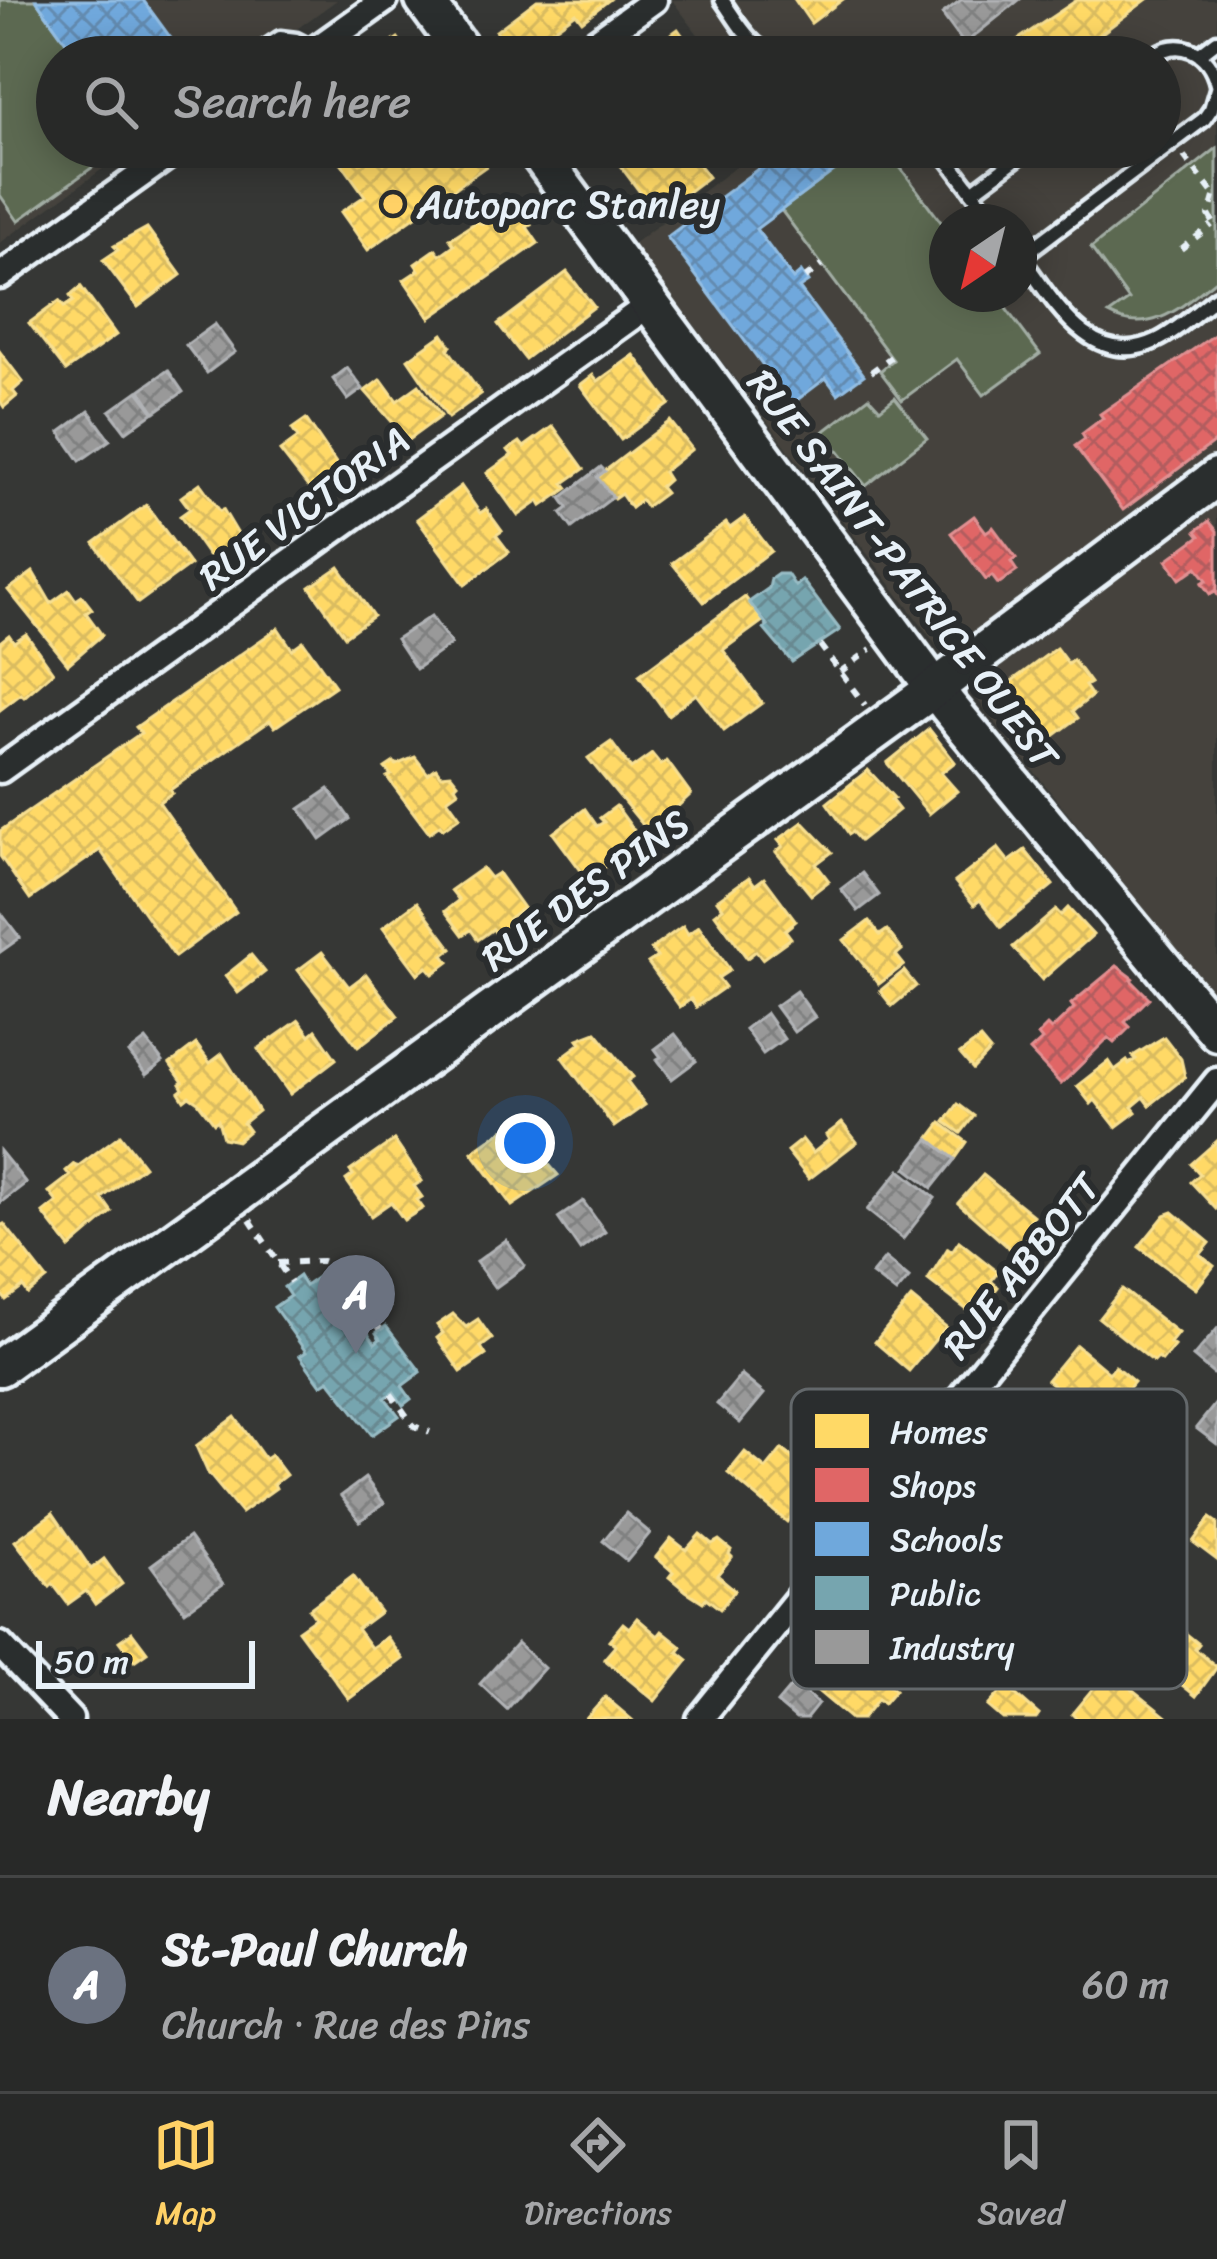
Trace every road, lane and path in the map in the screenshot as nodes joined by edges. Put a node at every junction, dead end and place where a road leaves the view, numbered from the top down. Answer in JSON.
{"nodes":[{"id":1,"x":385,"y":0,"type":"edge"},
{"id":2,"x":424,"y":0,"type":"edge"},
{"id":3,"x":654,"y":0,"type":"edge"},
{"id":4,"x":722,"y":0,"type":"edge"},
{"id":5,"x":334,"y":36,"type":"edge"},
{"id":6,"x":451,"y":36,"type":"edge"},
{"id":7,"x":604,"y":36,"type":"edge"},
{"id":8,"x":749,"y":36,"type":"edge"},
{"id":9,"x":1217,"y":41,"type":"edge"},
{"id":10,"x":1181,"y":49,"type":"edge"},
{"id":11,"x":1200,"y":54,"type":"junction"},
{"id":12,"x":1217,"y":87,"type":"edge"},
{"id":13,"x":1181,"y":135,"type":"edge"},
{"id":14,"x":1181,"y":152,"type":"edge"},
{"id":15,"x":135,"y":168,"type":"edge"},
{"id":16,"x":550,"y":168,"type":"edge"},
{"id":17,"x":954,"y":168,"type":"edge"},
{"id":18,"x":1004,"y":168,"type":"edge"},
{"id":19,"x":1138,"y":168,"type":"edge"},
{"id":20,"x":972,"y":192,"type":"junction"},
{"id":21,"x":1216,"y":195,"type":"edge"},
{"id":22,"x":981,"y":204,"type":"edge"},
{"id":23,"x":1215,"y":227,"type":"edge"},
{"id":24,"x":1037,"y":242,"type":"edge"},
{"id":25,"x":1181,"y":249,"type":"dead end"},
{"id":26,"x":822,"y":265,"type":"dead end"},
{"id":27,"x":0,"y":276,"type":"edge"},
{"id":28,"x":1037,"y":277,"type":"edge"},
{"id":29,"x":805,"y":278,"type":"dead end"},
{"id":30,"x":1217,"y":297,"type":"edge"},
{"id":31,"x":650,"y":304,"type":"junction"},
{"id":32,"x":891,"y":357,"type":"dead end"},
{"id":33,"x":871,"y":372,"type":"dead end"},
{"id":34,"x":1217,"y":477,"type":"edge"},
{"id":35,"x":820,"y":645,"type":"dead end"},
{"id":36,"x":935,"y":688,"type":"junction"},
{"id":37,"x":881,"y":726,"type":"junction"},
{"id":38,"x":0,"y":770,"type":"edge"},
{"id":39,"x":1217,"y":1032,"type":"edge"},
{"id":40,"x":1217,"y":1081,"type":"edge"},
{"id":41,"x":234,"y":1196,"type":"junction"},
{"id":42,"x":278,"y":1263,"type":"junction"},
{"id":43,"x":291,"y":1282,"type":"dead end"},
{"id":44,"x":390,"y":1305,"type":"dead end"},
{"id":45,"x":372,"y":1317,"type":"junction"},
{"id":46,"x":381,"y":1330,"type":"dead end"},
{"id":47,"x":0,"y":1367,"type":"edge"},
{"id":48,"x":967,"y":1389,"type":"edge"},
{"id":49,"x":391,"y":1394,"type":"dead end"},
{"id":50,"x":430,"y":1432,"type":"dead end"},
{"id":51,"x":791,"y":1607,"type":"edge"},
{"id":52,"x":0,"y":1645,"type":"edge"},
{"id":53,"x":70,"y":1719,"type":"edge"},
{"id":54,"x":700,"y":1719,"type":"edge"}],
"edges":[{"from":1,"to":5,"type":"street"},
{"from":2,"to":6,"type":"street"},
{"from":3,"to":7,"type":"street"},
{"from":4,"to":8,"type":"lane"},
{"from":9,"to":11,"type":"lane"},
{"from":10,"to":11,"type":"lane"},
{"from":11,"to":12,"type":"lane"},
{"from":12,"to":13,"type":"lane"},
{"from":14,"to":21,"type":"path"},
{"from":15,"to":27,"type":"street"},
{"from":16,"to":31,"type":"street","name":"RUE SAINT-PATRICE OUEST"},
{"from":17,"to":20,"type":"lane"},
{"from":18,"to":20,"type":"lane"},
{"from":19,"to":24,"type":"lane"},
{"from":20,"to":22,"type":"lane"},
{"from":21,"to":23,"type":"path"},
{"from":23,"to":25,"type":"path"},
{"from":26,"to":29,"type":"path"},
{"from":28,"to":30,"type":"lane"},
{"from":31,"to":36,"type":"street","name":"RUE SAINT-PATRICE OUEST"},
{"from":31,"to":38,"type":"street","name":"RUE VICTORIA"},
{"from":32,"to":33,"type":"path"},
{"from":34,"to":36,"type":"street","name":"RUE DES PINS"},
{"from":35,"to":37,"type":"path"},
{"from":36,"to":37,"type":"street","name":"RUE DES PINS"},
{"from":36,"to":39,"type":"street","name":"RUE SAINT-PATRICE OUEST"},
{"from":37,"to":41,"type":"street","name":"RUE DES PINS"},
{"from":40,"to":48,"type":"street","name":"RUE ABBOTT"},
{"from":41,"to":42,"type":"path"},
{"from":41,"to":47,"type":"street","name":"RUE DES PINS"},
{"from":42,"to":43,"type":"path"},
{"from":42,"to":45,"type":"path"},
{"from":44,"to":45,"type":"path"},
{"from":45,"to":46,"type":"path"},
{"from":49,"to":50,"type":"path"},
{"from":51,"to":54,"type":"street","name":"RUE ABBOTT"},
{"from":52,"to":53,"type":"street"}]}
